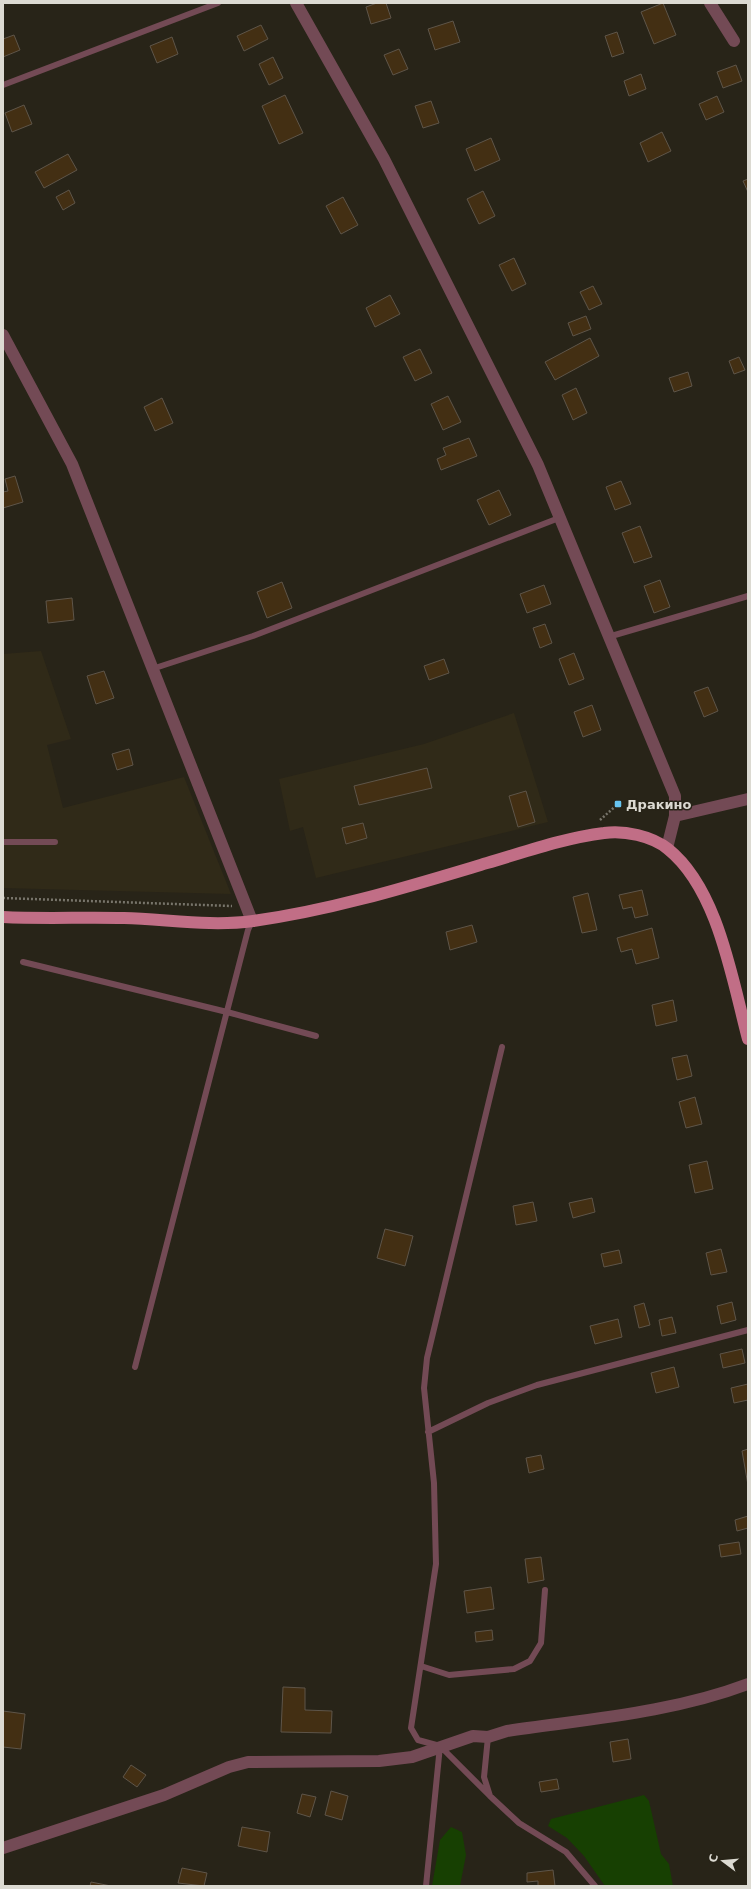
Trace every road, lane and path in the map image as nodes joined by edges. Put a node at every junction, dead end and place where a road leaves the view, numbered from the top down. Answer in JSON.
{"nodes":[{"id":1,"x":218,"y":3,"type":"edge"},
{"id":2,"x":296,"y":3,"type":"edge"},
{"id":3,"x":710,"y":3,"type":"edge"},
{"id":4,"x":734,"y":41,"type":"dead end"},
{"id":5,"x":3,"y":85,"type":"edge"},
{"id":6,"x":3,"y":335,"type":"edge"},
{"id":7,"x":559,"y":518,"type":"junction"},
{"id":8,"x":748,"y":596,"type":"edge"},
{"id":9,"x":608,"y":638,"type":"junction"},
{"id":10,"x":152,"y":669,"type":"junction"},
{"id":11,"x":748,"y":799,"type":"edge"},
{"id":12,"x":618,"y":804,"type":"dead end"},
{"id":13,"x":676,"y":816,"type":"junction"},
{"id":14,"x":593,"y":822,"type":"dead end"},
{"id":15,"x":3,"y":842,"type":"edge"},
{"id":16,"x":55,"y":842,"type":"dead end"},
{"id":17,"x":667,"y":848,"type":"junction"},
{"id":18,"x":3,"y":898,"type":"edge"},
{"id":19,"x":246,"y":906,"type":"junction"},
{"id":20,"x":3,"y":917,"type":"edge"},
{"id":21,"x":252,"y":921,"type":"junction"},
{"id":22,"x":23,"y":962,"type":"dead end"},
{"id":23,"x":227,"y":1012,"type":"junction"},
{"id":24,"x":316,"y":1036,"type":"dead end"},
{"id":25,"x":748,"y":1039,"type":"edge"},
{"id":26,"x":502,"y":1047,"type":"dead end"},
{"id":27,"x":748,"y":1330,"type":"edge"},
{"id":28,"x":135,"y":1367,"type":"dead end"},
{"id":29,"x":428,"y":1432,"type":"junction"},
{"id":30,"x":545,"y":1590,"type":"dead end"},
{"id":31,"x":421,"y":1666,"type":"junction"},
{"id":32,"x":748,"y":1684,"type":"edge"},
{"id":33,"x":488,"y":1737,"type":"junction"},
{"id":34,"x":440,"y":1746,"type":"junction"},
{"id":35,"x":490,"y":1796,"type":"junction"},
{"id":36,"x":3,"y":1848,"type":"edge"},
{"id":37,"x":426,"y":1886,"type":"edge"},
{"id":38,"x":595,"y":1886,"type":"edge"}],
"edges":[{"from":1,"to":5,"type":"lane"},
{"from":2,"to":7,"type":"street"},
{"from":3,"to":4,"type":"street"},
{"from":6,"to":10,"type":"street"},
{"from":7,"to":9,"type":"street"},
{"from":7,"to":10,"type":"lane"},
{"from":8,"to":9,"type":"lane"},
{"from":9,"to":13,"type":"street"},
{"from":10,"to":19,"type":"street"},
{"from":11,"to":13,"type":"street"},
{"from":12,"to":14,"type":"path"},
{"from":13,"to":17,"type":"street"},
{"from":15,"to":16,"type":"lane"},
{"from":17,"to":21,"type":"main road"},
{"from":17,"to":25,"type":"main road"},
{"from":18,"to":19,"type":"path"},
{"from":19,"to":21,"type":"street"},
{"from":20,"to":21,"type":"main road"},
{"from":21,"to":23,"type":"lane"},
{"from":22,"to":23,"type":"lane"},
{"from":23,"to":24,"type":"lane"},
{"from":23,"to":28,"type":"lane"},
{"from":26,"to":29,"type":"lane"},
{"from":27,"to":29,"type":"lane"},
{"from":29,"to":31,"type":"lane"},
{"from":30,"to":31,"type":"lane"},
{"from":31,"to":34,"type":"lane"},
{"from":32,"to":33,"type":"street"},
{"from":33,"to":34,"type":"street"},
{"from":33,"to":35,"type":"lane"},
{"from":34,"to":35,"type":"lane"},
{"from":34,"to":36,"type":"street"},
{"from":34,"to":37,"type":"lane"},
{"from":35,"to":38,"type":"lane"}]}
